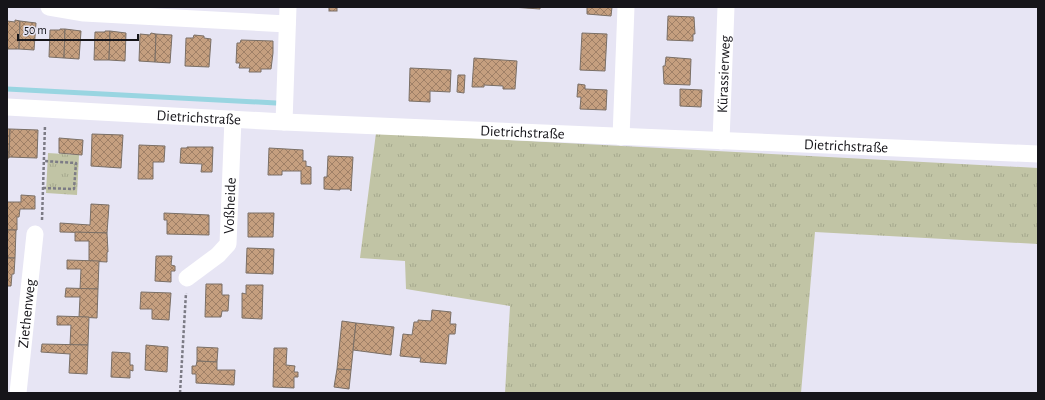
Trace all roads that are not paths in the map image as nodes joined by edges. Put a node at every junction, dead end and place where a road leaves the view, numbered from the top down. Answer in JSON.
{"nodes":[{"id":1,"x":49,"y":7,"type":"edge"},
{"id":2,"x":288,"y":7,"type":"edge"},
{"id":3,"x":626,"y":7,"type":"edge"},
{"id":4,"x":726,"y":7,"type":"edge"},
{"id":5,"x":288,"y":24,"type":"junction"},
{"id":6,"x":7,"y":107,"type":"edge"},
{"id":7,"x":233,"y":119,"type":"junction"},
{"id":8,"x":284,"y":122,"type":"junction"},
{"id":9,"x":622,"y":137,"type":"junction"},
{"id":10,"x":721,"y":141,"type":"junction"},
{"id":11,"x":1038,"y":154,"type":"edge"},
{"id":12,"x":34,"y":234,"type":"road end"},
{"id":13,"x":187,"y":278,"type":"road end"},
{"id":14,"x":18,"y":393,"type":"edge"}],
"edges":[{"from":1,"to":5,"type":"street"},
{"from":2,"to":5,"type":"street"},
{"from":3,"to":9,"type":"street"},
{"from":4,"to":10,"type":"street","name":"Kürassierweg"},
{"from":5,"to":8,"type":"street"},
{"from":6,"to":7,"type":"street","name":"Dietrichstraße"},
{"from":7,"to":8,"type":"street","name":"Dietrichstraße"},
{"from":7,"to":13,"type":"street","name":"Voßheide"},
{"from":8,"to":9,"type":"street","name":"Dietrichstraße"},
{"from":9,"to":10,"type":"street","name":"Dietrichstraße"},
{"from":10,"to":11,"type":"street","name":"Dietrichstraße"},
{"from":12,"to":14,"type":"street","name":"Ziethenweg"}]}
